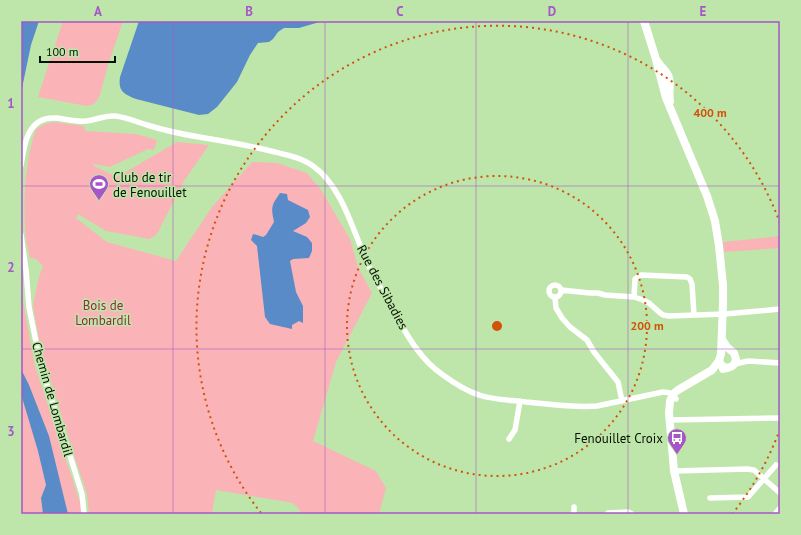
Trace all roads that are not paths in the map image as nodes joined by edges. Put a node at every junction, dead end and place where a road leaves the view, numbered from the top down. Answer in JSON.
{"nodes":[{"id":1,"x":644,"y":21,"type":"edge"},
{"id":2,"x":21,"y":165,"type":"edge"},
{"id":3,"x":21,"y":235,"type":"edge"},
{"id":4,"x":561,"y":290,"type":"junction"},
{"id":5,"x":555,"y":297,"type":"junction"},
{"id":6,"x":634,"y":298,"type":"junction"},
{"id":7,"x":780,"y":309,"type":"edge"},
{"id":8,"x":722,"y":314,"type":"junction"},
{"id":9,"x":694,"y":315,"type":"junction"},
{"id":10,"x":722,"y":338,"type":"junction"},
{"id":11,"x":732,"y":352,"type":"junction"},
{"id":12,"x":720,"y":358,"type":"junction"},
{"id":13,"x":748,"y":361,"type":"junction"},
{"id":14,"x":780,"y":363,"type":"edge"},
{"id":15,"x":731,"y":366,"type":"junction"},
{"id":16,"x":674,"y":397,"type":"junction"},
{"id":17,"x":520,"y":401,"type":"junction"},
{"id":18,"x":622,"y":401,"type":"junction"},
{"id":19,"x":780,"y":418,"type":"edge"},
{"id":20,"x":673,"y":420,"type":"junction"},
{"id":21,"x":509,"y":439,"type":"dead end"},
{"id":22,"x":776,"y":465,"type":"dead end"},
{"id":23,"x":674,"y":471,"type":"junction"},
{"id":24,"x":764,"y":479,"type":"junction"},
{"id":25,"x":780,"y":493,"type":"edge"},
{"id":26,"x":710,"y":498,"type":"dead end"},
{"id":27,"x":574,"y":507,"type":"dead end"},
{"id":28,"x":780,"y":508,"type":"edge"},
{"id":29,"x":84,"y":514,"type":"edge"},
{"id":30,"x":574,"y":514,"type":"edge"},
{"id":31,"x":607,"y":514,"type":"edge"},
{"id":32,"x":632,"y":514,"type":"edge"},
{"id":33,"x":684,"y":514,"type":"edge"},
{"id":34,"x":775,"y":514,"type":"edge"}],
"edges":[{"from":1,"to":8,"type":"main road"},
{"from":2,"to":17,"type":"street","name":"Rue des Sibadies"},
{"from":3,"to":29,"type":"street","name":"Chemin de Lombardil"},
{"from":4,"to":5,"type":"street"},
{"from":4,"to":5,"type":"street"},
{"from":4,"to":6,"type":"street"},
{"from":5,"to":18,"type":"street"},
{"from":6,"to":9,"type":"street"},
{"from":6,"to":9,"type":"street"},
{"from":7,"to":8,"type":"street"},
{"from":8,"to":9,"type":"street"},
{"from":8,"to":10,"type":"main road"},
{"from":10,"to":11,"type":"main road"},
{"from":10,"to":12,"type":"main road"},
{"from":11,"to":12,"type":"main road"},
{"from":11,"to":13,"type":"street"},
{"from":11,"to":15,"type":"main road"},
{"from":12,"to":15,"type":"main road"},
{"from":12,"to":16,"type":"main road"},
{"from":13,"to":14,"type":"street"},
{"from":13,"to":15,"type":"street"},
{"from":15,"to":16,"type":"main road"},
{"from":16,"to":18,"type":"street","name":"Rue des Sibadies"},
{"from":16,"to":20,"type":"main road"},
{"from":17,"to":18,"type":"street","name":"Rue des Sibadies"},
{"from":17,"to":21,"type":"street"},
{"from":19,"to":20,"type":"street"},
{"from":20,"to":23,"type":"main road"},
{"from":22,"to":24,"type":"street"},
{"from":23,"to":24,"type":"street"},
{"from":23,"to":33,"type":"main road"},
{"from":24,"to":25,"type":"street"},
{"from":24,"to":26,"type":"street"},
{"from":27,"to":30,"type":"street"},
{"from":28,"to":34,"type":"street"},
{"from":31,"to":32,"type":"street"}]}
